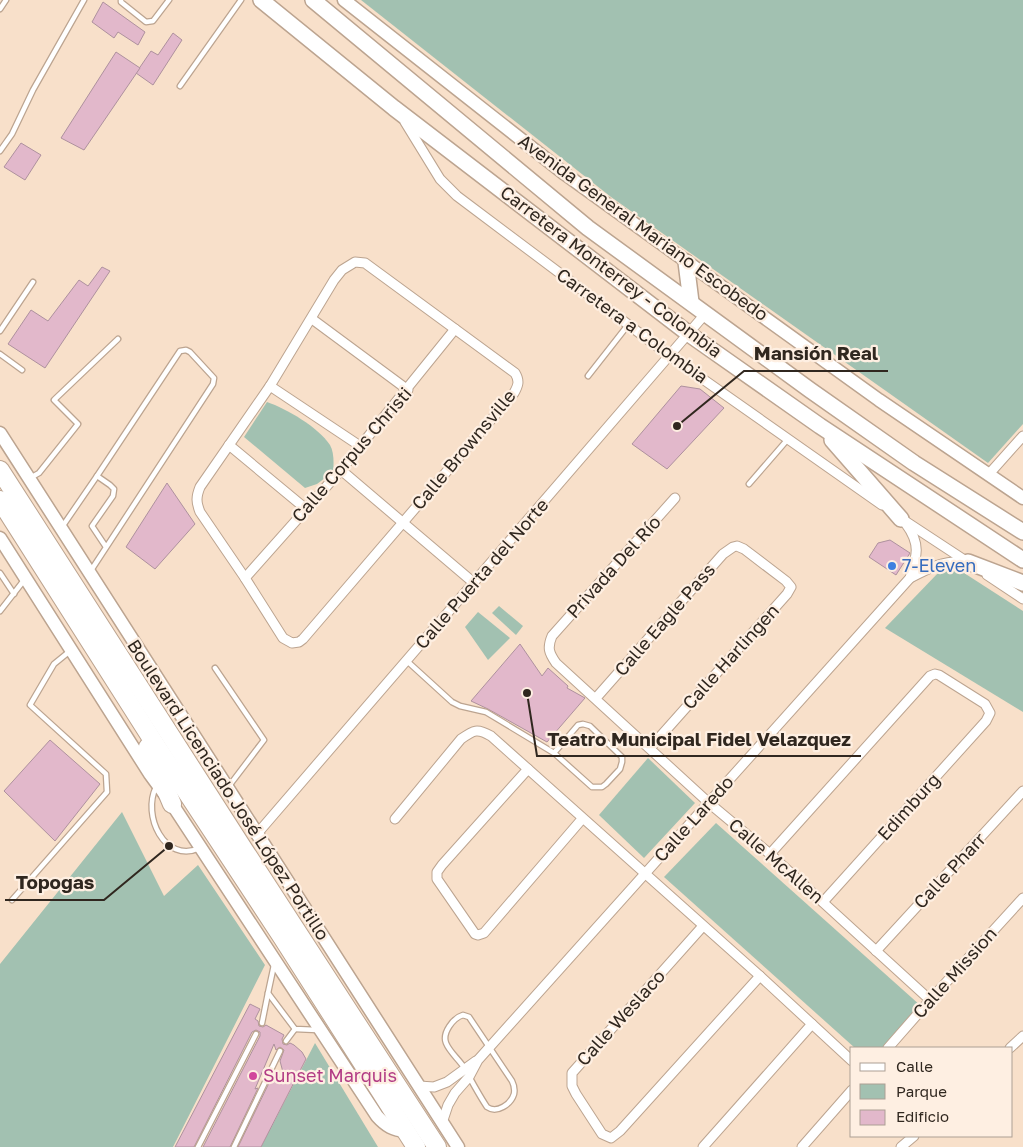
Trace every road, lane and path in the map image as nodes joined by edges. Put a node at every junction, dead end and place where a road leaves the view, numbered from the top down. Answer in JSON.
{"nodes":[{"id":1,"x":6,"y":0,"type":"edge"},
{"id":2,"x":84,"y":0,"type":"edge"},
{"id":3,"x":120,"y":0,"type":"edge"},
{"id":4,"x":169,"y":0,"type":"edge"},
{"id":5,"x":241,"y":0,"type":"edge"},
{"id":6,"x":261,"y":0,"type":"edge"},
{"id":7,"x":313,"y":0,"type":"edge"},
{"id":8,"x":344,"y":0,"type":"edge"},
{"id":9,"x":0,"y":9,"type":"edge"},
{"id":10,"x":180,"y":86,"type":"dead end"},
{"id":11,"x":394,"y":108,"type":"junction"},
{"id":12,"x":0,"y":151,"type":"edge"},
{"id":13,"x":686,"y":262,"type":"junction"},
{"id":14,"x":33,"y":282,"type":"dead end"},
{"id":15,"x":691,"y":302,"type":"junction"},
{"id":16,"x":706,"y":313,"type":"junction"},
{"id":17,"x":312,"y":319,"type":"junction"},
{"id":18,"x":628,"y":325,"type":"junction"},
{"id":19,"x":455,"y":329,"type":"junction"},
{"id":20,"x":0,"y":331,"type":"edge"},
{"id":21,"x":689,"y":334,"type":"junction"},
{"id":22,"x":118,"y":339,"type":"dead end"},
{"id":23,"x":0,"y":354,"type":"edge"},
{"id":24,"x":670,"y":356,"type":"junction"},
{"id":25,"x":22,"y":370,"type":"dead end"},
{"id":26,"x":588,"y":376,"type":"dead end"},
{"id":27,"x":270,"y":386,"type":"junction"},
{"id":28,"x":408,"y":390,"type":"junction"},
{"id":29,"x":820,"y":426,"type":"junction"},
{"id":30,"x":0,"y":433,"type":"edge"},
{"id":31,"x":1023,"y":436,"type":"edge"},
{"id":32,"x":788,"y":439,"type":"junction"},
{"id":33,"x":229,"y":445,"type":"junction"},
{"id":34,"x":360,"y":446,"type":"junction"},
{"id":35,"x":0,"y":470,"type":"edge"},
{"id":36,"x":341,"y":470,"type":"junction"},
{"id":37,"x":989,"y":474,"type":"junction"},
{"id":38,"x":97,"y":476,"type":"junction"},
{"id":39,"x":29,"y":479,"type":"junction"},
{"id":40,"x":749,"y":484,"type":"dead end"},
{"id":41,"x":675,"y":498,"type":"dead end"},
{"id":42,"x":1023,"y":498,"type":"edge"},
{"id":43,"x":0,"y":500,"type":"edge"},
{"id":44,"x":0,"y":508,"type":"edge"},
{"id":45,"x":306,"y":509,"type":"junction"},
{"id":46,"x":902,"y":519,"type":"junction"},
{"id":47,"x":402,"y":522,"type":"junction"},
{"id":48,"x":16,"y":524,"type":"junction"},
{"id":49,"x":62,"y":528,"type":"junction"},
{"id":50,"x":1023,"y":532,"type":"edge"},
{"id":51,"x":0,"y":538,"type":"edge"},
{"id":52,"x":106,"y":547,"type":"junction"},
{"id":53,"x":1023,"y":560,"type":"edge"},
{"id":54,"x":968,"y":562,"type":"junction"},
{"id":55,"x":0,"y":573,"type":"edge"},
{"id":56,"x":89,"y":573,"type":"junction"},
{"id":57,"x":26,"y":578,"type":"junction"},
{"id":58,"x":245,"y":578,"type":"junction"},
{"id":59,"x":910,"y":578,"type":"junction"},
{"id":60,"x":2,"y":580,"type":"edge"},
{"id":61,"x":474,"y":583,"type":"junction"},
{"id":62,"x":1023,"y":583,"type":"edge"},
{"id":63,"x":791,"y":587,"type":"joint"},
{"id":64,"x":14,"y":594,"type":"junction"},
{"id":65,"x":1023,"y":599,"type":"edge"},
{"id":66,"x":0,"y":611,"type":"edge"},
{"id":67,"x":552,"y":636,"type":"joint"},
{"id":68,"x":71,"y":650,"type":"junction"},
{"id":69,"x":407,"y":661,"type":"junction"},
{"id":70,"x":216,"y":668,"type":"dead end"},
{"id":71,"x":596,"y":698,"type":"junction"},
{"id":72,"x":133,"y":709,"type":"junction"},
{"id":73,"x":650,"y":748,"type":"junction"},
{"id":74,"x":554,"y":754,"type":"junction"},
{"id":75,"x":528,"y":770,"type":"junction"},
{"id":76,"x":158,"y":784,"type":"junction"},
{"id":77,"x":227,"y":789,"type":"junction"},
{"id":78,"x":1023,"y":791,"type":"edge"},
{"id":79,"x":709,"y":803,"type":"junction"},
{"id":80,"x":172,"y":804,"type":"junction"},
{"id":81,"x":395,"y":819,"type":"dead end"},
{"id":82,"x":582,"y":819,"type":"junction"},
{"id":83,"x":256,"y":835,"type":"junction"},
{"id":84,"x":200,"y":848,"type":"junction"},
{"id":85,"x":770,"y":854,"type":"junction"},
{"id":86,"x":645,"y":874,"type":"junction"},
{"id":87,"x":1023,"y":898,"type":"edge"},
{"id":88,"x":12,"y":900,"type":"dead end"},
{"id":89,"x":823,"y":902,"type":"junction"},
{"id":90,"x":703,"y":926,"type":"junction"},
{"id":91,"x":876,"y":951,"type":"junction"},
{"id":92,"x":275,"y":962,"type":"junction"},
{"id":93,"x":760,"y":976,"type":"junction"},
{"id":94,"x":268,"y":992,"type":"junction"},
{"id":95,"x":930,"y":1000,"type":"junction"},
{"id":96,"x":262,"y":1023,"type":"dead end"},
{"id":97,"x":812,"y":1024,"type":"junction"},
{"id":98,"x":295,"y":1029,"type":"junction"},
{"id":99,"x":319,"y":1030,"type":"junction"},
{"id":100,"x":256,"y":1034,"type":"dead end"},
{"id":101,"x":1023,"y":1036,"type":"edge"},
{"id":102,"x":286,"y":1041,"type":"dead end"},
{"id":103,"x":889,"y":1047,"type":"edge"},
{"id":104,"x":1011,"y":1047,"type":"edge"},
{"id":105,"x":490,"y":1048,"type":"junction"},
{"id":106,"x":280,"y":1051,"type":"dead end"},
{"id":107,"x":850,"y":1059,"type":"edge"},
{"id":108,"x":467,"y":1073,"type":"junction"},
{"id":109,"x":419,"y":1086,"type":"junction"},
{"id":110,"x":850,"y":1092,"type":"edge"},
{"id":111,"x":442,"y":1123,"type":"junction"},
{"id":112,"x":913,"y":1137,"type":"edge"},
{"id":113,"x":410,"y":1141,"type":"edge"},
{"id":114,"x":198,"y":1147,"type":"edge"},
{"id":115,"x":234,"y":1147,"type":"edge"},
{"id":116,"x":437,"y":1147,"type":"edge"},
{"id":117,"x":458,"y":1147,"type":"edge"},
{"id":118,"x":703,"y":1147,"type":"edge"},
{"id":119,"x":802,"y":1147,"type":"edge"},
{"id":120,"x":901,"y":1147,"type":"edge"}],
"edges":[{"from":1,"to":9,"type":"lane"},
{"from":2,"to":12,"type":"lane"},
{"from":3,"to":4,"type":"lane"},
{"from":5,"to":10,"type":"lane"},
{"from":6,"to":11,"type":"main road","name":"Carretera Monterrey - Colombia"},
{"from":7,"to":15,"type":"main road","name":"Carretera Monterrey - Colombia"},
{"from":8,"to":13,"type":"street","name":"Avenida General Mariano Escobedo"},
{"from":11,"to":18,"type":"street","name":"Carretera a Colombia"},
{"from":11,"to":21,"type":"main road","name":"Carretera Monterrey - Colombia"},
{"from":13,"to":15,"type":"main road"},
{"from":13,"to":37,"type":"street","name":"Avenida General Mariano Escobedo"},
{"from":14,"to":20,"type":"lane"},
{"from":15,"to":16,"type":"main road","name":"Carretera Monterrey - Colombia"},
{"from":16,"to":21,"type":"street","name":"Calle Puerta del Norte"},
{"from":16,"to":50,"type":"main road","name":"Carretera Monterrey - Colombia"},
{"from":17,"to":19,"type":"street","name":"Calle Brownsville"},
{"from":17,"to":27,"type":"street","name":"Calle Brownsville"},
{"from":17,"to":28,"type":"street"},
{"from":18,"to":24,"type":"street","name":"Carretera a Colombia"},
{"from":18,"to":26,"type":"lane"},
{"from":19,"to":28,"type":"street","name":"Calle Corpus Christi"},
{"from":19,"to":47,"type":"street","name":"Calle Brownsville"},
{"from":21,"to":24,"type":"street","name":"Calle Puerta del Norte"},
{"from":21,"to":29,"type":"main road","name":"Carretera Monterrey - Colombia"},
{"from":22,"to":39,"type":"lane"},
{"from":23,"to":25,"type":"lane"},
{"from":24,"to":32,"type":"street","name":"Carretera a Colombia"},
{"from":24,"to":61,"type":"street","name":"Calle Puerta del Norte"},
{"from":27,"to":33,"type":"street","name":"Calle Brownsville"},
{"from":27,"to":34,"type":"street"},
{"from":28,"to":34,"type":"street","name":"Calle Corpus Christi"},
{"from":29,"to":46,"type":"main road"},
{"from":29,"to":53,"type":"main road","name":"Carretera Monterrey - Colombia"},
{"from":30,"to":39,"type":"street","name":"Boulevard Licenciado José López Portillo"},
{"from":31,"to":37,"type":"street"},
{"from":32,"to":40,"type":"lane"},
{"from":32,"to":46,"type":"street","name":"Carretera a Colombia"},
{"from":33,"to":45,"type":"street"},
{"from":33,"to":58,"type":"street","name":"Calle Brownsville"},
{"from":34,"to":36,"type":"street","name":"Calle Corpus Christi"},
{"from":35,"to":116,"type":"highway","name":"Boulevard Licenciado José López Portillo"},
{"from":36,"to":45,"type":"street","name":"Calle Corpus Christi"},
{"from":36,"to":47,"type":"street"},
{"from":37,"to":42,"type":"street","name":"Avenida General Mariano Escobedo"},
{"from":38,"to":49,"type":"lane"},
{"from":38,"to":52,"type":"lane"},
{"from":38,"to":52,"type":"lane"},
{"from":39,"to":49,"type":"street","name":"Boulevard Licenciado José López Portillo"},
{"from":41,"to":67,"type":"street","name":"Privada Del Río"},
{"from":43,"to":48,"type":"highway","name":"Boulevard Licenciado José López Portillo"},
{"from":44,"to":48,"type":"highway"},
{"from":45,"to":58,"type":"street","name":"Calle Corpus Christi"},
{"from":46,"to":54,"type":"street","name":"Carretera a Colombia"},
{"from":46,"to":59,"type":"street","name":"Calle Laredo"},
{"from":47,"to":58,"type":"street","name":"Calle Brownsville"},
{"from":47,"to":61,"type":"street"},
{"from":48,"to":72,"type":"highway","name":"Boulevard Licenciado José López Portillo"},
{"from":49,"to":56,"type":"street","name":"Boulevard Licenciado José López Portillo"},
{"from":51,"to":57,"type":"street","name":"Boulevard Licenciado José López Portillo"},
{"from":52,"to":56,"type":"lane"},
{"from":54,"to":59,"type":"street","name":"Calle Laredo"},
{"from":54,"to":62,"type":"main road"},
{"from":54,"to":65,"type":"street","name":"Carretera a Colombia"},
{"from":55,"to":60,"type":"lane"},
{"from":56,"to":77,"type":"street","name":"Boulevard Licenciado José López Portillo"},
{"from":57,"to":64,"type":"lane"},
{"from":57,"to":68,"type":"street","name":"Boulevard Licenciado José López Portillo"},
{"from":59,"to":79,"type":"street","name":"Calle Laredo"},
{"from":60,"to":64,"type":"lane"},
{"from":61,"to":69,"type":"street","name":"Calle Puerta del Norte"},
{"from":63,"to":71,"type":"street","name":"Calle Eagle Pass"},
{"from":63,"to":73,"type":"street","name":"Calle Harlingen"},
{"from":64,"to":66,"type":"lane"},
{"from":67,"to":71,"type":"street","name":"Calle McAllen"},
{"from":68,"to":76,"type":"street","name":"Boulevard Licenciado José López Portillo"},
{"from":68,"to":88,"type":"lane"},
{"from":69,"to":74,"type":"lane"},
{"from":69,"to":83,"type":"street","name":"Calle Puerta del Norte"},
{"from":70,"to":77,"type":"lane"},
{"from":71,"to":73,"type":"street","name":"Calle McAllen"},
{"from":72,"to":80,"type":"highway"},
{"from":72,"to":113,"type":"highway","name":"Boulevard Licenciado José López Portillo"},
{"from":73,"to":79,"type":"street","name":"Calle McAllen"},
{"from":74,"to":74,"type":"lane"},
{"from":75,"to":81,"type":"street"},
{"from":75,"to":82,"type":"street"},
{"from":75,"to":82,"type":"street"},
{"from":76,"to":80,"type":"street","name":"Boulevard Licenciado José López Portillo"},
{"from":76,"to":84,"type":"lane"},
{"from":77,"to":83,"type":"street","name":"Boulevard Licenciado José López Portillo"},
{"from":78,"to":91,"type":"street","name":"Calle Pharr"},
{"from":79,"to":85,"type":"street","name":"Calle McAllen"},
{"from":79,"to":86,"type":"street","name":"Calle Laredo"},
{"from":80,"to":84,"type":"street","name":"Boulevard Licenciado José López Portillo"},
{"from":82,"to":86,"type":"street"},
{"from":83,"to":109,"type":"street","name":"Boulevard Licenciado José López Portillo"},
{"from":84,"to":92,"type":"street","name":"Boulevard Licenciado José López Portillo"},
{"from":85,"to":89,"type":"street","name":"Calle McAllen"},
{"from":85,"to":89,"type":"street","name":"Edimburg"},
{"from":86,"to":90,"type":"street"},
{"from":86,"to":105,"type":"street","name":"Calle Laredo"},
{"from":87,"to":95,"type":"street","name":"Calle Mission"},
{"from":89,"to":91,"type":"street","name":"Calle McAllen"},
{"from":90,"to":93,"type":"street"},
{"from":90,"to":93,"type":"street","name":"Calle Weslaco"},
{"from":91,"to":95,"type":"street","name":"Calle McAllen"},
{"from":92,"to":94,"type":"lane"},
{"from":92,"to":99,"type":"street","name":"Boulevard Licenciado José López Portillo"},
{"from":93,"to":97,"type":"street"},
{"from":94,"to":96,"type":"lane"},
{"from":94,"to":98,"type":"lane"},
{"from":95,"to":103,"type":"street","name":"Calle Mission"},
{"from":97,"to":107,"type":"street"},
{"from":97,"to":118,"type":"street"},
{"from":98,"to":99,"type":"lane"},
{"from":98,"to":102,"type":"lane"},
{"from":99,"to":113,"type":"street","name":"Boulevard Licenciado José López Portillo"},
{"from":100,"to":114,"type":"lane"},
{"from":101,"to":104,"type":"street"},
{"from":105,"to":108,"type":"street","name":"Calle Laredo"},
{"from":105,"to":108,"type":"lane"},
{"from":105,"to":108,"type":"lane"},
{"from":106,"to":115,"type":"lane"},
{"from":108,"to":109,"type":"street","name":"Calle Laredo"},
{"from":108,"to":111,"type":"street","name":"Calle Laredo"},
{"from":109,"to":111,"type":"street","name":"Boulevard Licenciado José López Portillo"},
{"from":110,"to":119,"type":"street"},
{"from":111,"to":117,"type":"street","name":"Boulevard Licenciado José López Portillo"},
{"from":112,"to":120,"type":"street"}]}
